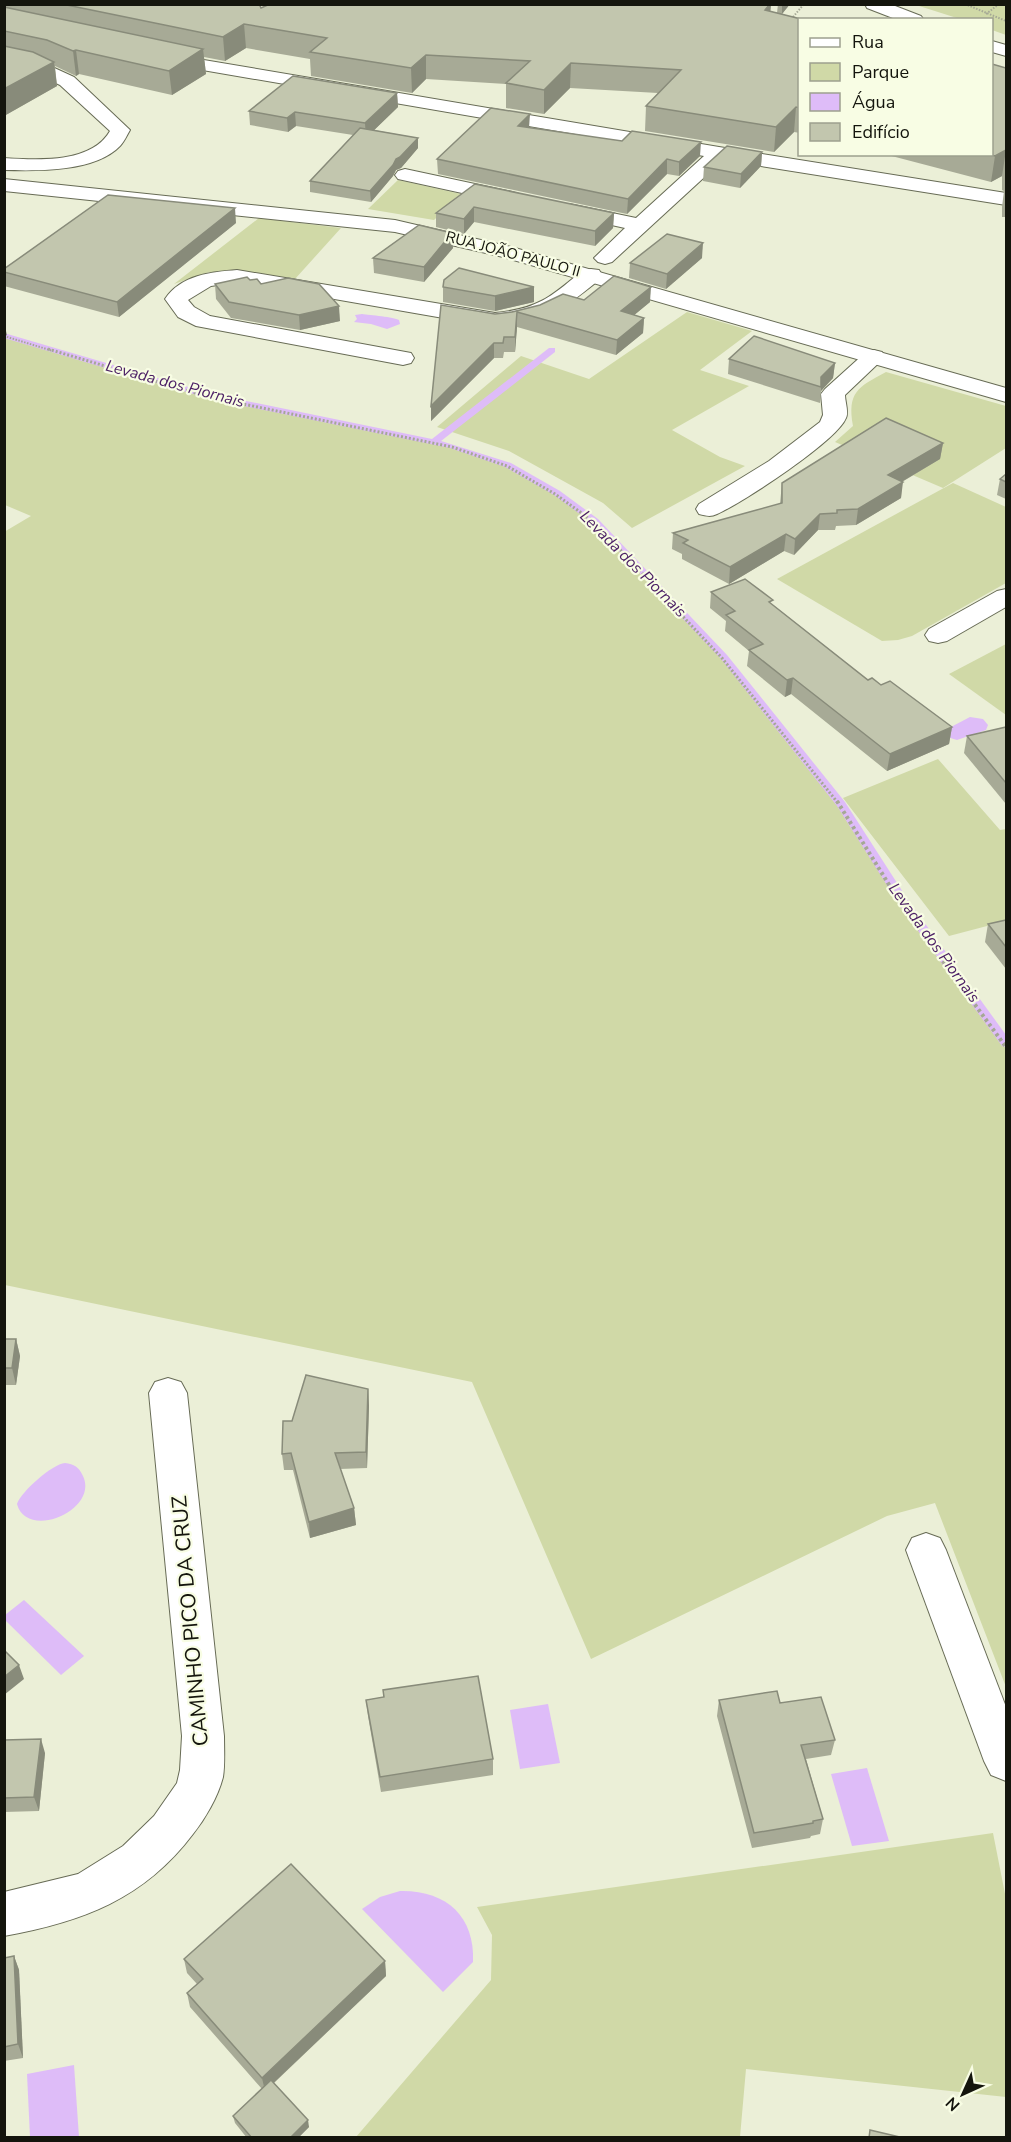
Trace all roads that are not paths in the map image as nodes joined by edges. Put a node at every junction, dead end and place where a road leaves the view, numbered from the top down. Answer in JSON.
{"nodes":[{"id":1,"x":873,"y":4,"type":"edge"},
{"id":2,"x":910,"y":18,"type":"edge"},
{"id":3,"x":145,"y":54,"type":"edge"},
{"id":4,"x":4,"y":61,"type":"edge"},
{"id":5,"x":719,"y":153,"type":"junction"},
{"id":6,"x":4,"y":164,"type":"edge"},
{"id":7,"x":405,"y":175,"type":"dead end"},
{"id":8,"x":4,"y":185,"type":"edge"},
{"id":9,"x":1006,"y":199,"type":"edge"},
{"id":10,"x":528,"y":201,"type":"edge"},
{"id":11,"x":551,"y":206,"type":"edge"},
{"id":12,"x":640,"y":225,"type":"junction"},
{"id":13,"x":598,"y":267,"type":"junction"},
{"id":14,"x":874,"y":357,"type":"junction"},
{"id":15,"x":403,"y":358,"type":"dead end"},
{"id":16,"x":1006,"y":395,"type":"edge"},
{"id":17,"x":708,"y":509,"type":"dead end"},
{"id":18,"x":1006,"y":597,"type":"edge"},
{"id":19,"x":938,"y":635,"type":"dead end"},
{"id":20,"x":168,"y":1393,"type":"dead end"},
{"id":21,"x":926,"y":1550,"type":"dead end"},
{"id":22,"x":1006,"y":1761,"type":"edge"},
{"id":23,"x":4,"y":1914,"type":"edge"}],
"edges":[{"from":1,"to":2,"type":"street"},
{"from":3,"to":5,"type":"street"},
{"from":4,"to":6,"type":"street"},
{"from":5,"to":9,"type":"street"},
{"from":5,"to":12,"type":"street"},
{"from":7,"to":10,"type":"street"},
{"from":8,"to":13,"type":"street","name":"RUA JOÃO PAULO II"},
{"from":11,"to":12,"type":"street"},
{"from":12,"to":13,"type":"street"},
{"from":13,"to":14,"type":"street","name":"RUA JOÃO PAULO II"},
{"from":13,"to":15,"type":"street"},
{"from":14,"to":16,"type":"street","name":"RUA JOÃO PAULO II"},
{"from":14,"to":17,"type":"street"},
{"from":18,"to":19,"type":"street"},
{"from":20,"to":23,"type":"street","name":"CAMINHO PICO DA CRUZ"},
{"from":21,"to":22,"type":"street"}]}
